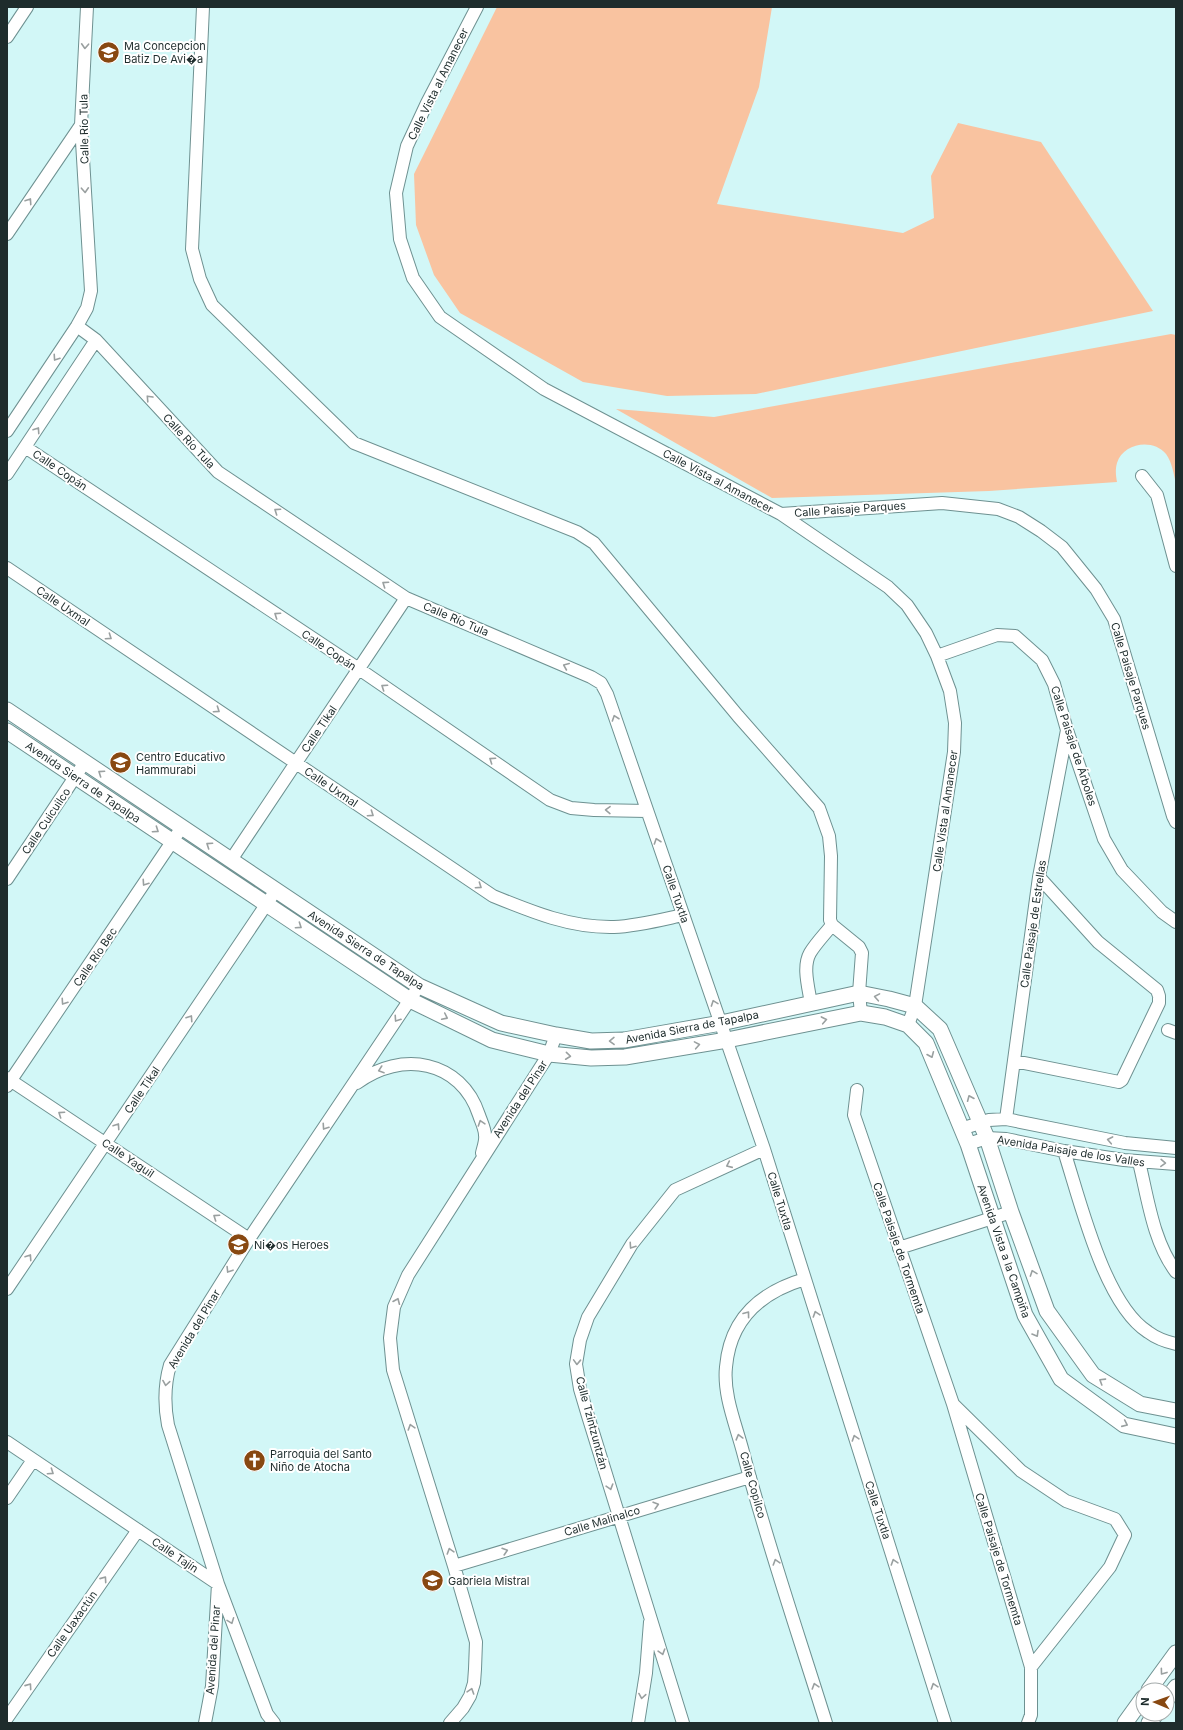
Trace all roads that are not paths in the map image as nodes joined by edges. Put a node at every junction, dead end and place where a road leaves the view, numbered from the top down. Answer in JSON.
{"nodes":[{"id":1,"x":27,"y":7,"type":"edge"},
{"id":2,"x":87,"y":7,"type":"edge"},
{"id":3,"x":204,"y":7,"type":"edge"},
{"id":4,"x":477,"y":7,"type":"edge"},
{"id":5,"x":7,"y":37,"type":"edge"},
{"id":6,"x":81,"y":125,"type":"junction"},
{"id":7,"x":7,"y":234,"type":"edge"},
{"id":8,"x":77,"y":326,"type":"junction"},
{"id":9,"x":96,"y":340,"type":"junction"},
{"id":10,"x":7,"y":431,"type":"edge"},
{"id":11,"x":25,"y":447,"type":"junction"},
{"id":12,"x":7,"y":474,"type":"edge"},
{"id":13,"x":1142,"y":476,"type":"dead end"},
{"id":14,"x":781,"y":514,"type":"junction"},
{"id":15,"x":1176,"y":566,"type":"edge"},
{"id":16,"x":7,"y":568,"type":"edge"},
{"id":17,"x":406,"y":598,"type":"junction"},
{"id":18,"x":937,"y":656,"type":"junction"},
{"id":19,"x":359,"y":670,"type":"junction"},
{"id":20,"x":601,"y":683,"type":"joint"},
{"id":21,"x":7,"y":710,"type":"edge"},
{"id":22,"x":1067,"y":730,"type":"junction"},
{"id":23,"x":7,"y":731,"type":"edge"},
{"id":24,"x":85,"y":762,"type":"junction"},
{"id":25,"x":296,"y":763,"type":"junction"},
{"id":26,"x":76,"y":777,"type":"junction"},
{"id":27,"x":647,"y":811,"type":"junction"},
{"id":28,"x":1176,"y":822,"type":"edge"},
{"id":29,"x":182,"y":827,"type":"junction"},
{"id":30,"x":173,"y":842,"type":"junction"},
{"id":31,"x":231,"y":860,"type":"junction"},
{"id":32,"x":1039,"y":877,"type":"junction"},
{"id":33,"x":7,"y":879,"type":"edge"},
{"id":34,"x":276,"y":890,"type":"junction"},
{"id":35,"x":267,"y":904,"type":"junction"},
{"id":36,"x":683,"y":915,"type":"junction"},
{"id":37,"x":1176,"y":922,"type":"edge"},
{"id":38,"x":832,"y":925,"type":"junction"},
{"id":39,"x":418,"y":986,"type":"junction"},
{"id":40,"x":859,"y":993,"type":"junction"},
{"id":41,"x":410,"y":1000,"type":"junction"},
{"id":42,"x":811,"y":1004,"type":"junction"},
{"id":43,"x":915,"y":1006,"type":"junction"},
{"id":44,"x":861,"y":1013,"type":"junction"},
{"id":45,"x":721,"y":1023,"type":"junction"},
{"id":46,"x":908,"y":1025,"type":"junction"},
{"id":47,"x":556,"y":1035,"type":"junction"},
{"id":48,"x":727,"y":1040,"type":"junction"},
{"id":49,"x":549,"y":1054,"type":"junction"},
{"id":50,"x":1014,"y":1061,"type":"junction"},
{"id":51,"x":8,"y":1081,"type":"edge"},
{"id":52,"x":352,"y":1087,"type":"junction"},
{"id":53,"x":857,"y":1090,"type":"dead end"},
{"id":54,"x":1006,"y":1119,"type":"junction"},
{"id":55,"x":980,"y":1122,"type":"junction"},
{"id":56,"x":962,"y":1129,"type":"junction"},
{"id":57,"x":987,"y":1138,"type":"junction"},
{"id":58,"x":105,"y":1144,"type":"junction"},
{"id":59,"x":968,"y":1144,"type":"junction"},
{"id":60,"x":1176,"y":1148,"type":"edge"},
{"id":61,"x":764,"y":1149,"type":"junction"},
{"id":62,"x":1064,"y":1151,"type":"junction"},
{"id":63,"x":481,"y":1160,"type":"junction"},
{"id":64,"x":1139,"y":1162,"type":"junction"},
{"id":65,"x":1176,"y":1164,"type":"edge"},
{"id":66,"x":1011,"y":1212,"type":"junction"},
{"id":67,"x":992,"y":1218,"type":"junction"},
{"id":68,"x":249,"y":1239,"type":"junction"},
{"id":69,"x":899,"y":1248,"type":"junction"},
{"id":70,"x":1176,"y":1272,"type":"edge"},
{"id":71,"x":805,"y":1279,"type":"junction"},
{"id":72,"x":7,"y":1289,"type":"edge"},
{"id":73,"x":1176,"y":1344,"type":"edge"},
{"id":74,"x":953,"y":1404,"type":"junction"},
{"id":75,"x":1176,"y":1411,"type":"edge"},
{"id":76,"x":1176,"y":1436,"type":"edge"},
{"id":77,"x":7,"y":1442,"type":"edge"},
{"id":78,"x":33,"y":1460,"type":"junction"},
{"id":79,"x":750,"y":1477,"type":"junction"},
{"id":80,"x":7,"y":1498,"type":"edge"},
{"id":81,"x":618,"y":1516,"type":"junction"},
{"id":82,"x":138,"y":1530,"type":"junction"},
{"id":83,"x":454,"y":1566,"type":"junction"},
{"id":84,"x":218,"y":1584,"type":"junction"},
{"id":85,"x":650,"y":1615,"type":"junction"},
{"id":86,"x":1176,"y":1654,"type":"edge"},
{"id":87,"x":1031,"y":1667,"type":"junction"},
{"id":88,"x":1155,"y":1682,"type":"edge"},
{"id":89,"x":1135,"y":1709,"type":"edge"},
{"id":90,"x":7,"y":1718,"type":"edge"},
{"id":91,"x":205,"y":1723,"type":"edge"},
{"id":92,"x":274,"y":1723,"type":"edge"},
{"id":93,"x":450,"y":1723,"type":"edge"},
{"id":94,"x":638,"y":1723,"type":"edge"},
{"id":95,"x":683,"y":1723,"type":"edge"},
{"id":96,"x":826,"y":1723,"type":"edge"},
{"id":97,"x":945,"y":1723,"type":"edge"},
{"id":98,"x":1028,"y":1723,"type":"edge"},
{"id":99,"x":1125,"y":1723,"type":"edge"}],
"edges":[{"from":1,"to":5,"type":"street"},
{"from":2,"to":6,"type":"street","name":"Calle Río Tula","one_way":true},
{"from":3,"to":38,"type":"street"},
{"from":4,"to":14,"type":"street","name":"Calle Vista al Amanecer"},
{"from":7,"to":6,"type":"street","one_way":true},
{"from":6,"to":8,"type":"street","name":"Calle Río Tula","one_way":true},
{"from":8,"to":9,"type":"street","name":"Calle Río Tula"},
{"from":8,"to":10,"type":"street","one_way":true},
{"from":11,"to":9,"type":"street","one_way":true},
{"from":17,"to":9,"type":"street","name":"Calle Río Tula","one_way":true},
{"from":11,"to":12,"type":"street"},
{"from":19,"to":11,"type":"street","name":"Calle Copán","one_way":true},
{"from":13,"to":15,"type":"street"},
{"from":14,"to":18,"type":"street","name":"Calle Vista al Amanecer"},
{"from":14,"to":28,"type":"street","name":"Calle Paisaje Parques"},
{"from":16,"to":25,"type":"street","name":"Calle Uxmal","one_way":true},
{"from":17,"to":19,"type":"street","name":"Calle Tikal"},
{"from":20,"to":17,"type":"street","name":"Calle Río Tula","one_way":true},
{"from":18,"to":22,"type":"street","name":"Calle Paisaje de Árboles"},
{"from":18,"to":43,"type":"street","name":"Calle Vista al Amanecer"},
{"from":19,"to":25,"type":"street","name":"Calle Tikal"},
{"from":27,"to":19,"type":"street","name":"Calle Copán","one_way":true},
{"from":27,"to":20,"type":"street","name":"Calle Tuxtla","one_way":true},
{"from":21,"to":24,"type":"street","name":"Avenida Sierra de Tapalpa"},
{"from":22,"to":32,"type":"street","name":"Calle Paisaje de Estrellas"},
{"from":22,"to":37,"type":"street","name":"Calle Paisaje de Árboles"},
{"from":23,"to":26,"type":"street","name":"Avenida Sierra de Tapalpa"},
{"from":24,"to":26,"type":"street","name":"Calle Cuicuilco"},
{"from":29,"to":24,"type":"street","name":"Avenida Sierra de Tapalpa","one_way":true},
{"from":25,"to":31,"type":"street","name":"Calle Tikal"},
{"from":25,"to":36,"type":"street","name":"Calle Uxmal","one_way":true},
{"from":26,"to":30,"type":"street","name":"Avenida Sierra de Tapalpa","one_way":true},
{"from":26,"to":33,"type":"street","name":"Calle Cuicuilco"},
{"from":36,"to":27,"type":"street","name":"Calle Tuxtla","one_way":true},
{"from":29,"to":30,"type":"street","name":"Calle Río Bec"},
{"from":31,"to":29,"type":"street","name":"Avenida Sierra de Tapalpa","one_way":true},
{"from":30,"to":35,"type":"street","name":"Avenida Sierra de Tapalpa"},
{"from":30,"to":51,"type":"street","name":"Calle Río Bec","one_way":true},
{"from":31,"to":34,"type":"street","name":"Avenida Sierra de Tapalpa"},
{"from":32,"to":50,"type":"street","name":"Calle Paisaje de Estrellas"},
{"from":32,"to":50,"type":"street"},
{"from":34,"to":35,"type":"street","name":"Calle Tikal"},
{"from":34,"to":39,"type":"street","name":"Avenida Sierra de Tapalpa"},
{"from":35,"to":41,"type":"street","name":"Avenida Sierra de Tapalpa","one_way":true},
{"from":58,"to":35,"type":"street","name":"Calle Tikal","one_way":true},
{"from":45,"to":36,"type":"street","name":"Calle Tuxtla","one_way":true},
{"from":38,"to":40,"type":"street"},
{"from":38,"to":42,"type":"street"},
{"from":39,"to":41,"type":"street","name":"Avenida del Pinar"},
{"from":39,"to":47,"type":"street","name":"Avenida Sierra de Tapalpa"},
{"from":40,"to":42,"type":"street","name":"Avenida Sierra de Tapalpa"},
{"from":43,"to":40,"type":"street","name":"Avenida Sierra de Tapalpa","one_way":true},
{"from":40,"to":44,"type":"street"},
{"from":41,"to":49,"type":"street","name":"Avenida Sierra de Tapalpa","one_way":true},
{"from":41,"to":52,"type":"street","name":"Avenida del Pinar","one_way":true},
{"from":42,"to":45,"type":"street","name":"Avenida Sierra de Tapalpa"},
{"from":43,"to":46,"type":"street","name":"Calle Vista al Amanecer"},
{"from":55,"to":43,"type":"street","name":"Avenida Vista a la Campiña","one_way":true},
{"from":44,"to":46,"type":"street","name":"Avenida Sierra de Tapalpa"},
{"from":48,"to":44,"type":"street","name":"Avenida Sierra de Tapalpa","one_way":true},
{"from":45,"to":47,"type":"street","name":"Avenida Sierra de Tapalpa","one_way":true},
{"from":45,"to":48,"type":"street","name":"Calle Tuxtla"},
{"from":46,"to":56,"type":"street","name":"Avenida Vista a la Campiña","one_way":true},
{"from":47,"to":49,"type":"street","name":"Avenida del Pinar"},
{"from":49,"to":48,"type":"street","name":"Avenida Sierra de Tapalpa","one_way":true},
{"from":48,"to":61,"type":"street","name":"Calle Tuxtla"},
{"from":49,"to":63,"type":"street","name":"Avenida del Pinar"},
{"from":50,"to":54,"type":"street","name":"Calle Paisaje de Estrellas"},
{"from":58,"to":51,"type":"street","name":"Calle Yaguil","one_way":true},
{"from":63,"to":52,"type":"street","name":"Avenida del Pinar","one_way":true},
{"from":52,"to":68,"type":"street","name":"Avenida del Pinar","one_way":true},
{"from":53,"to":69,"type":"street","name":"Calle Paisaje de Tormemta"},
{"from":54,"to":55,"type":"street","name":"Avenida Paisaje de los Valles"},
{"from":60,"to":54,"type":"street","name":"Avenida Paisaje de los Valles","one_way":true},
{"from":55,"to":56,"type":"street","name":"Avenida Paisaje de los Valles"},
{"from":55,"to":57,"type":"street","name":"Avenida Vista a la Campiña"},
{"from":56,"to":59,"type":"street","name":"Avenida Vista a la Campiña"},
{"from":57,"to":59,"type":"street","name":"Avenida Paisaje de los Valles"},
{"from":57,"to":62,"type":"street","name":"Avenida Paisaje de los Valles"},
{"from":57,"to":66,"type":"street","name":"Avenida Vista a la Campiña"},
{"from":68,"to":58,"type":"street","name":"Calle Yaguil","one_way":true},
{"from":72,"to":58,"type":"street","name":"Calle Tikal","one_way":true},
{"from":59,"to":67,"type":"street","name":"Avenida Vista a la Campiña"},
{"from":61,"to":71,"type":"street","name":"Calle Tuxtla"},
{"from":61,"to":81,"type":"street","name":"Calle Tzintzuntzán","one_way":true},
{"from":62,"to":64,"type":"street","name":"Avenida Paisaje de los Valles"},
{"from":62,"to":73,"type":"street"},
{"from":83,"to":63,"type":"street","name":"Avenida del Pinar","one_way":true},
{"from":64,"to":65,"type":"street","name":"Avenida Paisaje de los Valles","one_way":true},
{"from":64,"to":70,"type":"street"},
{"from":66,"to":67,"type":"street"},
{"from":75,"to":66,"type":"street","name":"Avenida Vista a la Campiña","one_way":true},
{"from":67,"to":69,"type":"street"},
{"from":67,"to":76,"type":"street","name":"Avenida Vista a la Campiña","one_way":true},
{"from":68,"to":84,"type":"street","name":"Avenida del Pinar","one_way":true},
{"from":69,"to":74,"type":"street","name":"Calle Paisaje de Tormemta"},
{"from":79,"to":71,"type":"street","name":"Calle Copilco","one_way":true},
{"from":97,"to":71,"type":"street","name":"Calle Tuxtla","one_way":true},
{"from":74,"to":87,"type":"street","name":"Calle Paisaje de Tormemta"},
{"from":74,"to":87,"type":"street","name":"Calle Paisaje de Tormemta"},
{"from":77,"to":78,"type":"street","name":"Calle Tajín"},
{"from":78,"to":80,"type":"street"},
{"from":78,"to":82,"type":"street","name":"Calle Tajín","one_way":true},
{"from":81,"to":79,"type":"street","name":"Calle Malinalco","one_way":true},
{"from":96,"to":79,"type":"street","name":"Calle Copilco","one_way":true},
{"from":83,"to":81,"type":"street","name":"Calle Malinalco","one_way":true},
{"from":81,"to":85,"type":"street","name":"Calle Tzintzuntzán"},
{"from":82,"to":84,"type":"street","name":"Calle Tajín"},
{"from":90,"to":82,"type":"street","name":"Calle Uaxactún","one_way":true},
{"from":93,"to":83,"type":"street","name":"Avenida del Pinar","one_way":true},
{"from":84,"to":91,"type":"street","name":"Avenida del Pinar"},
{"from":84,"to":92,"type":"street","one_way":true},
{"from":85,"to":94,"type":"street","one_way":true},
{"from":85,"to":95,"type":"street","name":"Calle Tzintzuntzán","one_way":true},
{"from":86,"to":88,"type":"street","one_way":true},
{"from":87,"to":98,"type":"street","name":"Calle Paisaje de Tormemta"},
{"from":89,"to":99,"type":"street"}]}
